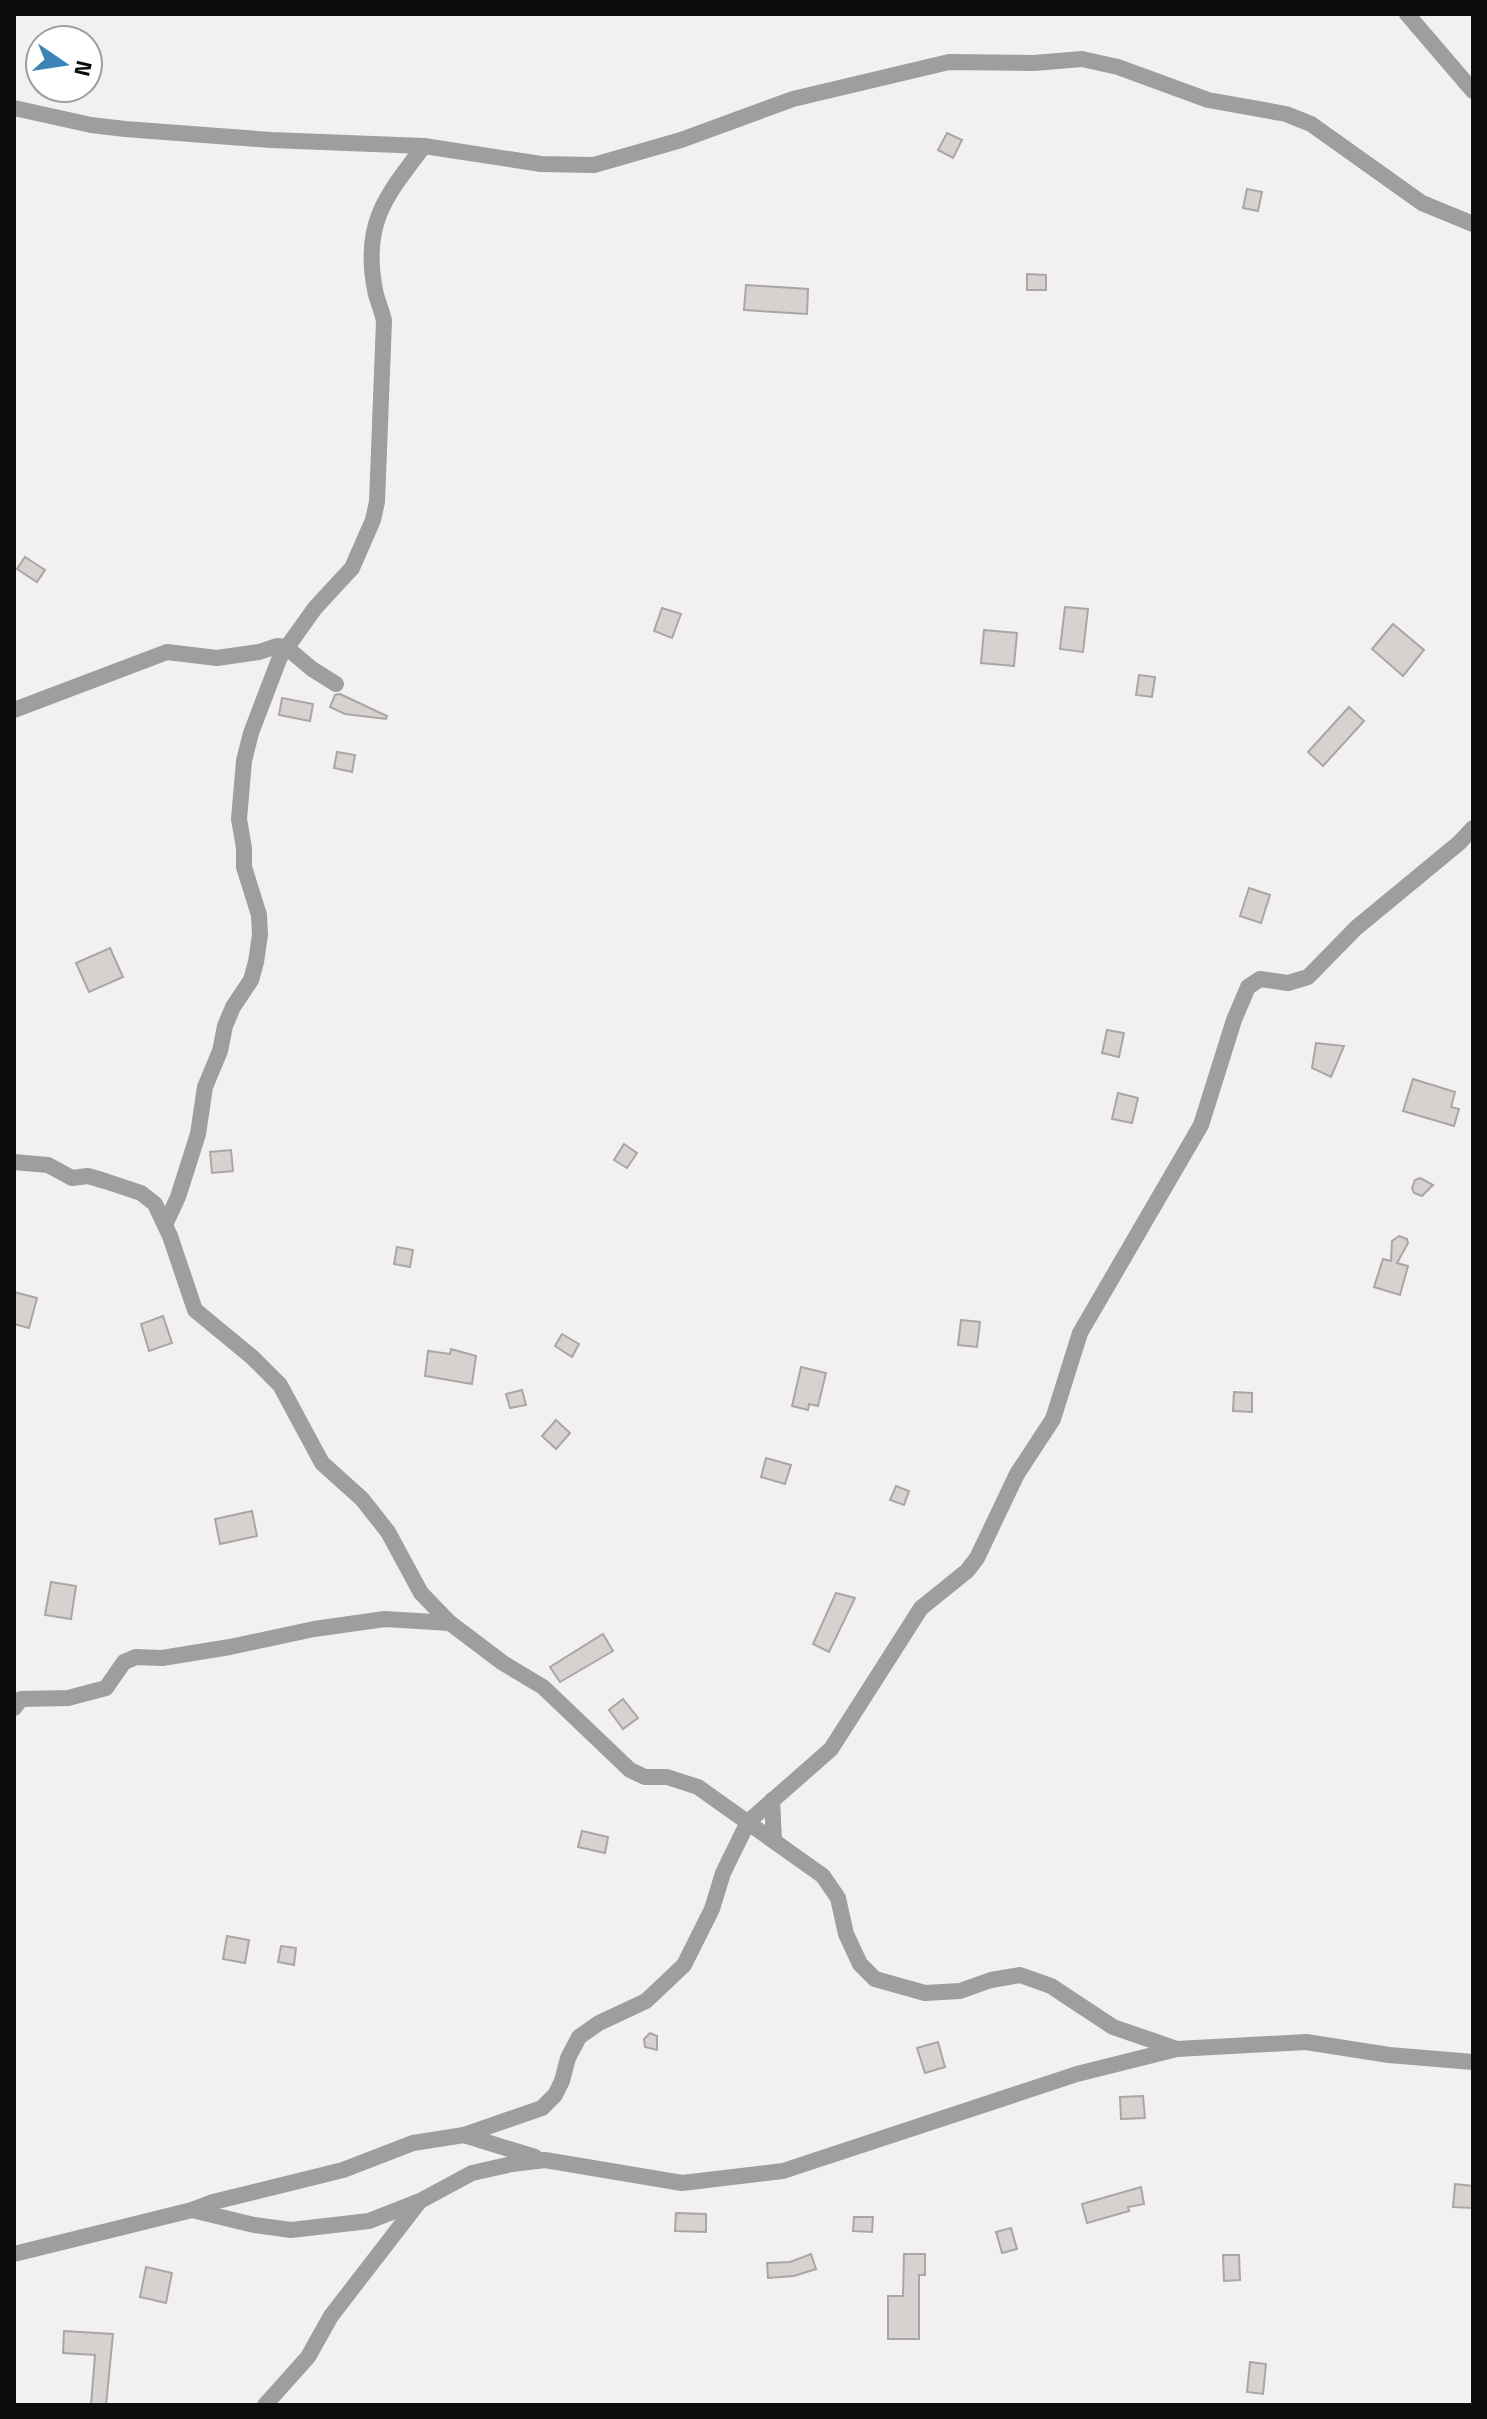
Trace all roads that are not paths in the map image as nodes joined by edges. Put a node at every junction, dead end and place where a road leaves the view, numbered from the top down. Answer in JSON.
{"nodes":[{"id":1,"x":1407,"y":14,"type":"edge"},
{"id":2,"x":1473,"y":91,"type":"edge"},
{"id":3,"x":14,"y":108,"type":"edge"},
{"id":4,"x":424,"y":146,"type":"junction"},
{"id":5,"x":1473,"y":224,"type":"edge"},
{"id":6,"x":286,"y":647,"type":"junction"},
{"id":7,"x":336,"y":684,"type":"dead end"},
{"id":8,"x":14,"y":710,"type":"edge"},
{"id":9,"x":1473,"y":828,"type":"edge"},
{"id":10,"x":14,"y":1162,"type":"edge"},
{"id":11,"x":165,"y":1225,"type":"junction"},
{"id":12,"x":450,"y":1623,"type":"junction"},
{"id":13,"x":14,"y":1708,"type":"edge"},
{"id":14,"x":772,"y":1800,"type":"junction"},
{"id":15,"x":748,"y":1822,"type":"junction"},
{"id":16,"x":774,"y":1840,"type":"junction"},
{"id":17,"x":1177,"y":2049,"type":"junction"},
{"id":18,"x":1473,"y":2062,"type":"edge"},
{"id":19,"x":464,"y":2135,"type":"junction"},
{"id":20,"x":545,"y":2160,"type":"junction"},
{"id":21,"x":420,"y":2201,"type":"junction"},
{"id":22,"x":192,"y":2210,"type":"junction"},
{"id":23,"x":14,"y":2254,"type":"edge"},
{"id":24,"x":265,"y":2405,"type":"edge"}],
"edges":[{"from":1,"to":2,"type":"street"},
{"from":3,"to":4,"type":"street"},
{"from":4,"to":5,"type":"street"},
{"from":4,"to":6,"type":"street"},
{"from":6,"to":7,"type":"street"},
{"from":6,"to":8,"type":"street"},
{"from":6,"to":11,"type":"street"},
{"from":9,"to":14,"type":"street"},
{"from":10,"to":11,"type":"street"},
{"from":11,"to":12,"type":"street"},
{"from":12,"to":13,"type":"street"},
{"from":12,"to":15,"type":"street"},
{"from":14,"to":15,"type":"street"},
{"from":14,"to":16,"type":"street"},
{"from":15,"to":16,"type":"street"},
{"from":15,"to":19,"type":"street"},
{"from":16,"to":17,"type":"street"},
{"from":17,"to":18,"type":"street"},
{"from":17,"to":20,"type":"street"},
{"from":19,"to":20,"type":"street"},
{"from":19,"to":22,"type":"street"},
{"from":20,"to":21,"type":"street"},
{"from":21,"to":22,"type":"street"},
{"from":21,"to":24,"type":"street"},
{"from":22,"to":23,"type":"street"}]}
